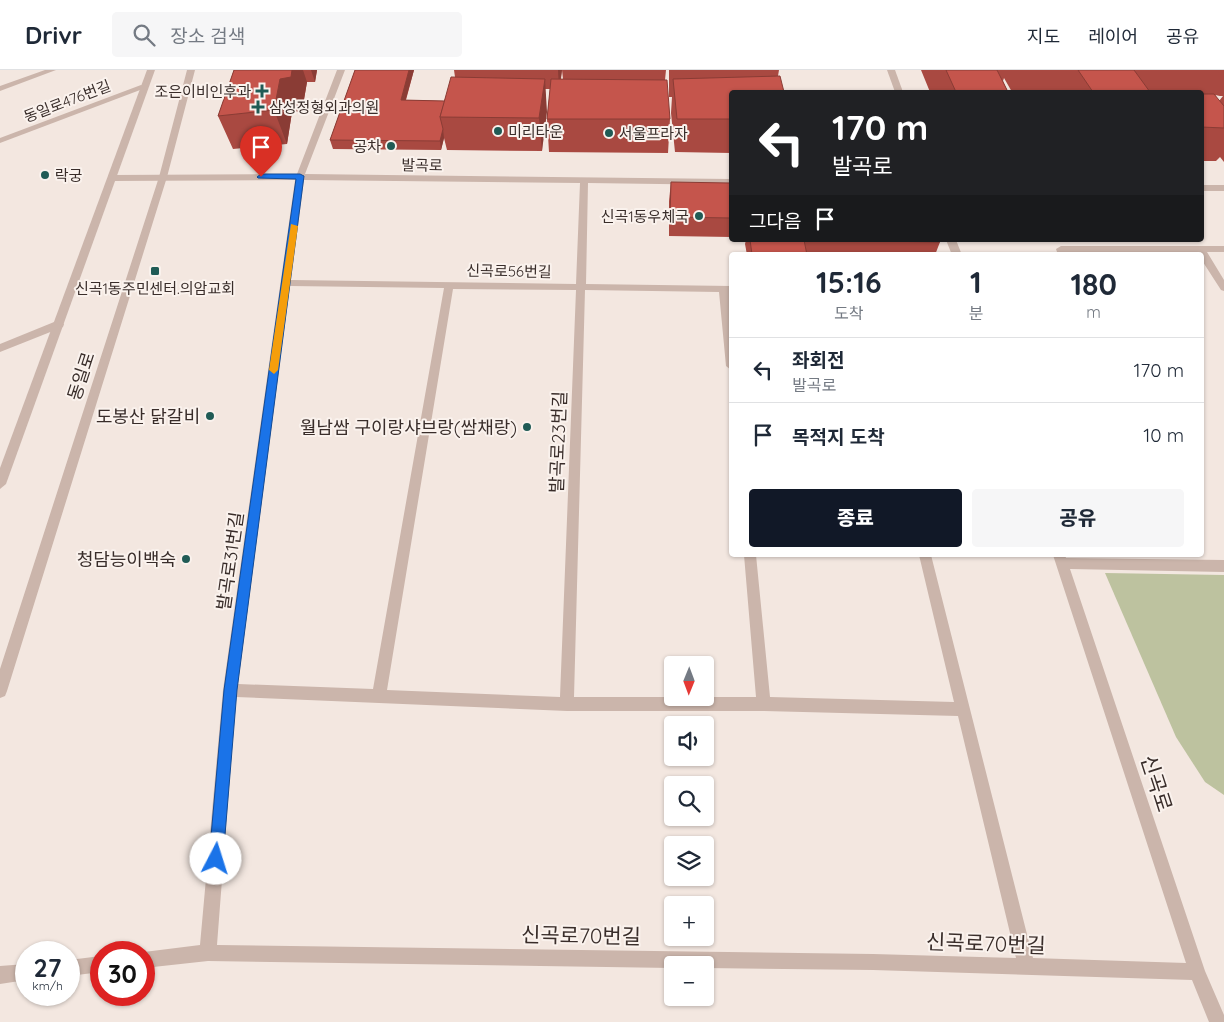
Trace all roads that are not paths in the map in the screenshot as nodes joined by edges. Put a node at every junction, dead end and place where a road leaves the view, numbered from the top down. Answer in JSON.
{"nodes":[{"id":1,"x":52,"y":70,"type":"edge"},
{"id":2,"x":151,"y":70,"type":"edge"},
{"id":3,"x":191,"y":70,"type":"edge"},
{"id":4,"x":341,"y":70,"type":"edge"},
{"id":5,"x":891,"y":70,"type":"edge"},
{"id":6,"x":144,"y":87,"type":"junction"},
{"id":7,"x":0,"y":89,"type":"edge"},
{"id":8,"x":898,"y":90,"type":"edge"},
{"id":9,"x":0,"y":141,"type":"edge"},
{"id":10,"x":300,"y":176,"type":"junction"},
{"id":11,"x":163,"y":177,"type":"junction"},
{"id":12,"x":112,"y":178,"type":"junction"},
{"id":13,"x":584,"y":182,"type":"junction"},
{"id":14,"x":729,"y":182,"type":"edge"},
{"id":15,"x":1204,"y":188,"type":"edge"},
{"id":16,"x":1224,"y":188,"type":"edge"},
{"id":17,"x":1200,"y":249,"type":"junction"},
{"id":18,"x":1224,"y":250,"type":"edge"},
{"id":19,"x":1062,"y":252,"type":"edge"},
{"id":20,"x":1202,"y":252,"type":"edge"},
{"id":21,"x":1204,"y":256,"type":"edge"},
{"id":22,"x":286,"y":282,"type":"junction"},
{"id":23,"x":449,"y":285,"type":"junction"},
{"id":24,"x":580,"y":287,"type":"junction"},
{"id":25,"x":1224,"y":288,"type":"edge"},
{"id":26,"x":728,"y":289,"type":"edge"},
{"id":27,"x":729,"y":315,"type":"edge"},
{"id":28,"x":59,"y":324,"type":"junction"},
{"id":29,"x":0,"y":348,"type":"edge"},
{"id":30,"x":0,"y":484,"type":"edge"},
{"id":31,"x":750,"y":557,"type":"edge"},
{"id":32,"x":925,"y":557,"type":"edge"},
{"id":33,"x":1061,"y":559,"type":"edge"},
{"id":34,"x":1202,"y":560,"type":"edge"},
{"id":35,"x":1224,"y":566,"type":"edge"},
{"id":36,"x":230,"y":690,"type":"junction"},
{"id":37,"x":0,"y":691,"type":"edge"},
{"id":38,"x":379,"y":695,"type":"junction"},
{"id":39,"x":568,"y":704,"type":"junction"},
{"id":40,"x":764,"y":704,"type":"junction"},
{"id":41,"x":963,"y":709,"type":"junction"},
{"id":42,"x":208,"y":952,"type":"junction"},
{"id":43,"x":155,"y":959,"type":"edge"},
{"id":44,"x":1027,"y":967,"type":"junction"},
{"id":45,"x":1197,"y":972,"type":"junction"},
{"id":46,"x":15,"y":973,"type":"edge"},
{"id":47,"x":0,"y":975,"type":"edge"},
{"id":48,"x":1218,"y":1022,"type":"edge"}],
"edges":[{"from":1,"to":7,"type":"street"},
{"from":2,"to":6,"type":"street"},
{"from":3,"to":11,"type":"street","name":"동일로"},
{"from":4,"to":10,"type":"street","name":"발곡로31번길"},
{"from":5,"to":8,"type":"street"},
{"from":6,"to":9,"type":"street","name":"동일로476번길"},
{"from":6,"to":12,"type":"street"},
{"from":10,"to":11,"type":"street","name":"발곡로"},
{"from":10,"to":13,"type":"street","name":"발곡로"},
{"from":10,"to":22,"type":"street","name":"발곡로31번길"},
{"from":11,"to":12,"type":"street","name":"발곡로"},
{"from":11,"to":37,"type":"street","name":"동일로"},
{"from":12,"to":28,"type":"street"},
{"from":13,"to":14,"type":"street","name":"발곡로"},
{"from":13,"to":24,"type":"street","name":"발곡로23번길"},
{"from":15,"to":16,"type":"street"},
{"from":17,"to":18,"type":"street"},
{"from":17,"to":19,"type":"street"},
{"from":17,"to":20,"type":"street"},
{"from":21,"to":25,"type":"street"},
{"from":22,"to":23,"type":"street","name":"신곡로56번길"},
{"from":22,"to":36,"type":"street","name":"발곡로31번길"},
{"from":23,"to":24,"type":"street","name":"신곡로56번길"},
{"from":23,"to":38,"type":"street"},
{"from":24,"to":26,"type":"street","name":"신곡로56번길"},
{"from":24,"to":39,"type":"street","name":"발곡로23번길"},
{"from":26,"to":27,"type":"street"},
{"from":28,"to":29,"type":"street"},
{"from":28,"to":30,"type":"street"},
{"from":31,"to":40,"type":"street"},
{"from":32,"to":41,"type":"street"},
{"from":33,"to":34,"type":"street"},
{"from":33,"to":45,"type":"street","name":"신곡로"},
{"from":34,"to":35,"type":"street"},
{"from":36,"to":38,"type":"street"},
{"from":36,"to":42,"type":"street","name":"발곡로31번길"},
{"from":38,"to":39,"type":"street"},
{"from":39,"to":40,"type":"street"},
{"from":40,"to":41,"type":"street"},
{"from":41,"to":44,"type":"street"},
{"from":42,"to":43,"type":"street","name":"신곡로70번길"},
{"from":42,"to":44,"type":"street","name":"신곡로70번길"},
{"from":44,"to":45,"type":"street","name":"신곡로70번길"},
{"from":45,"to":48,"type":"street","name":"신곡로"},
{"from":46,"to":47,"type":"street"}]}
